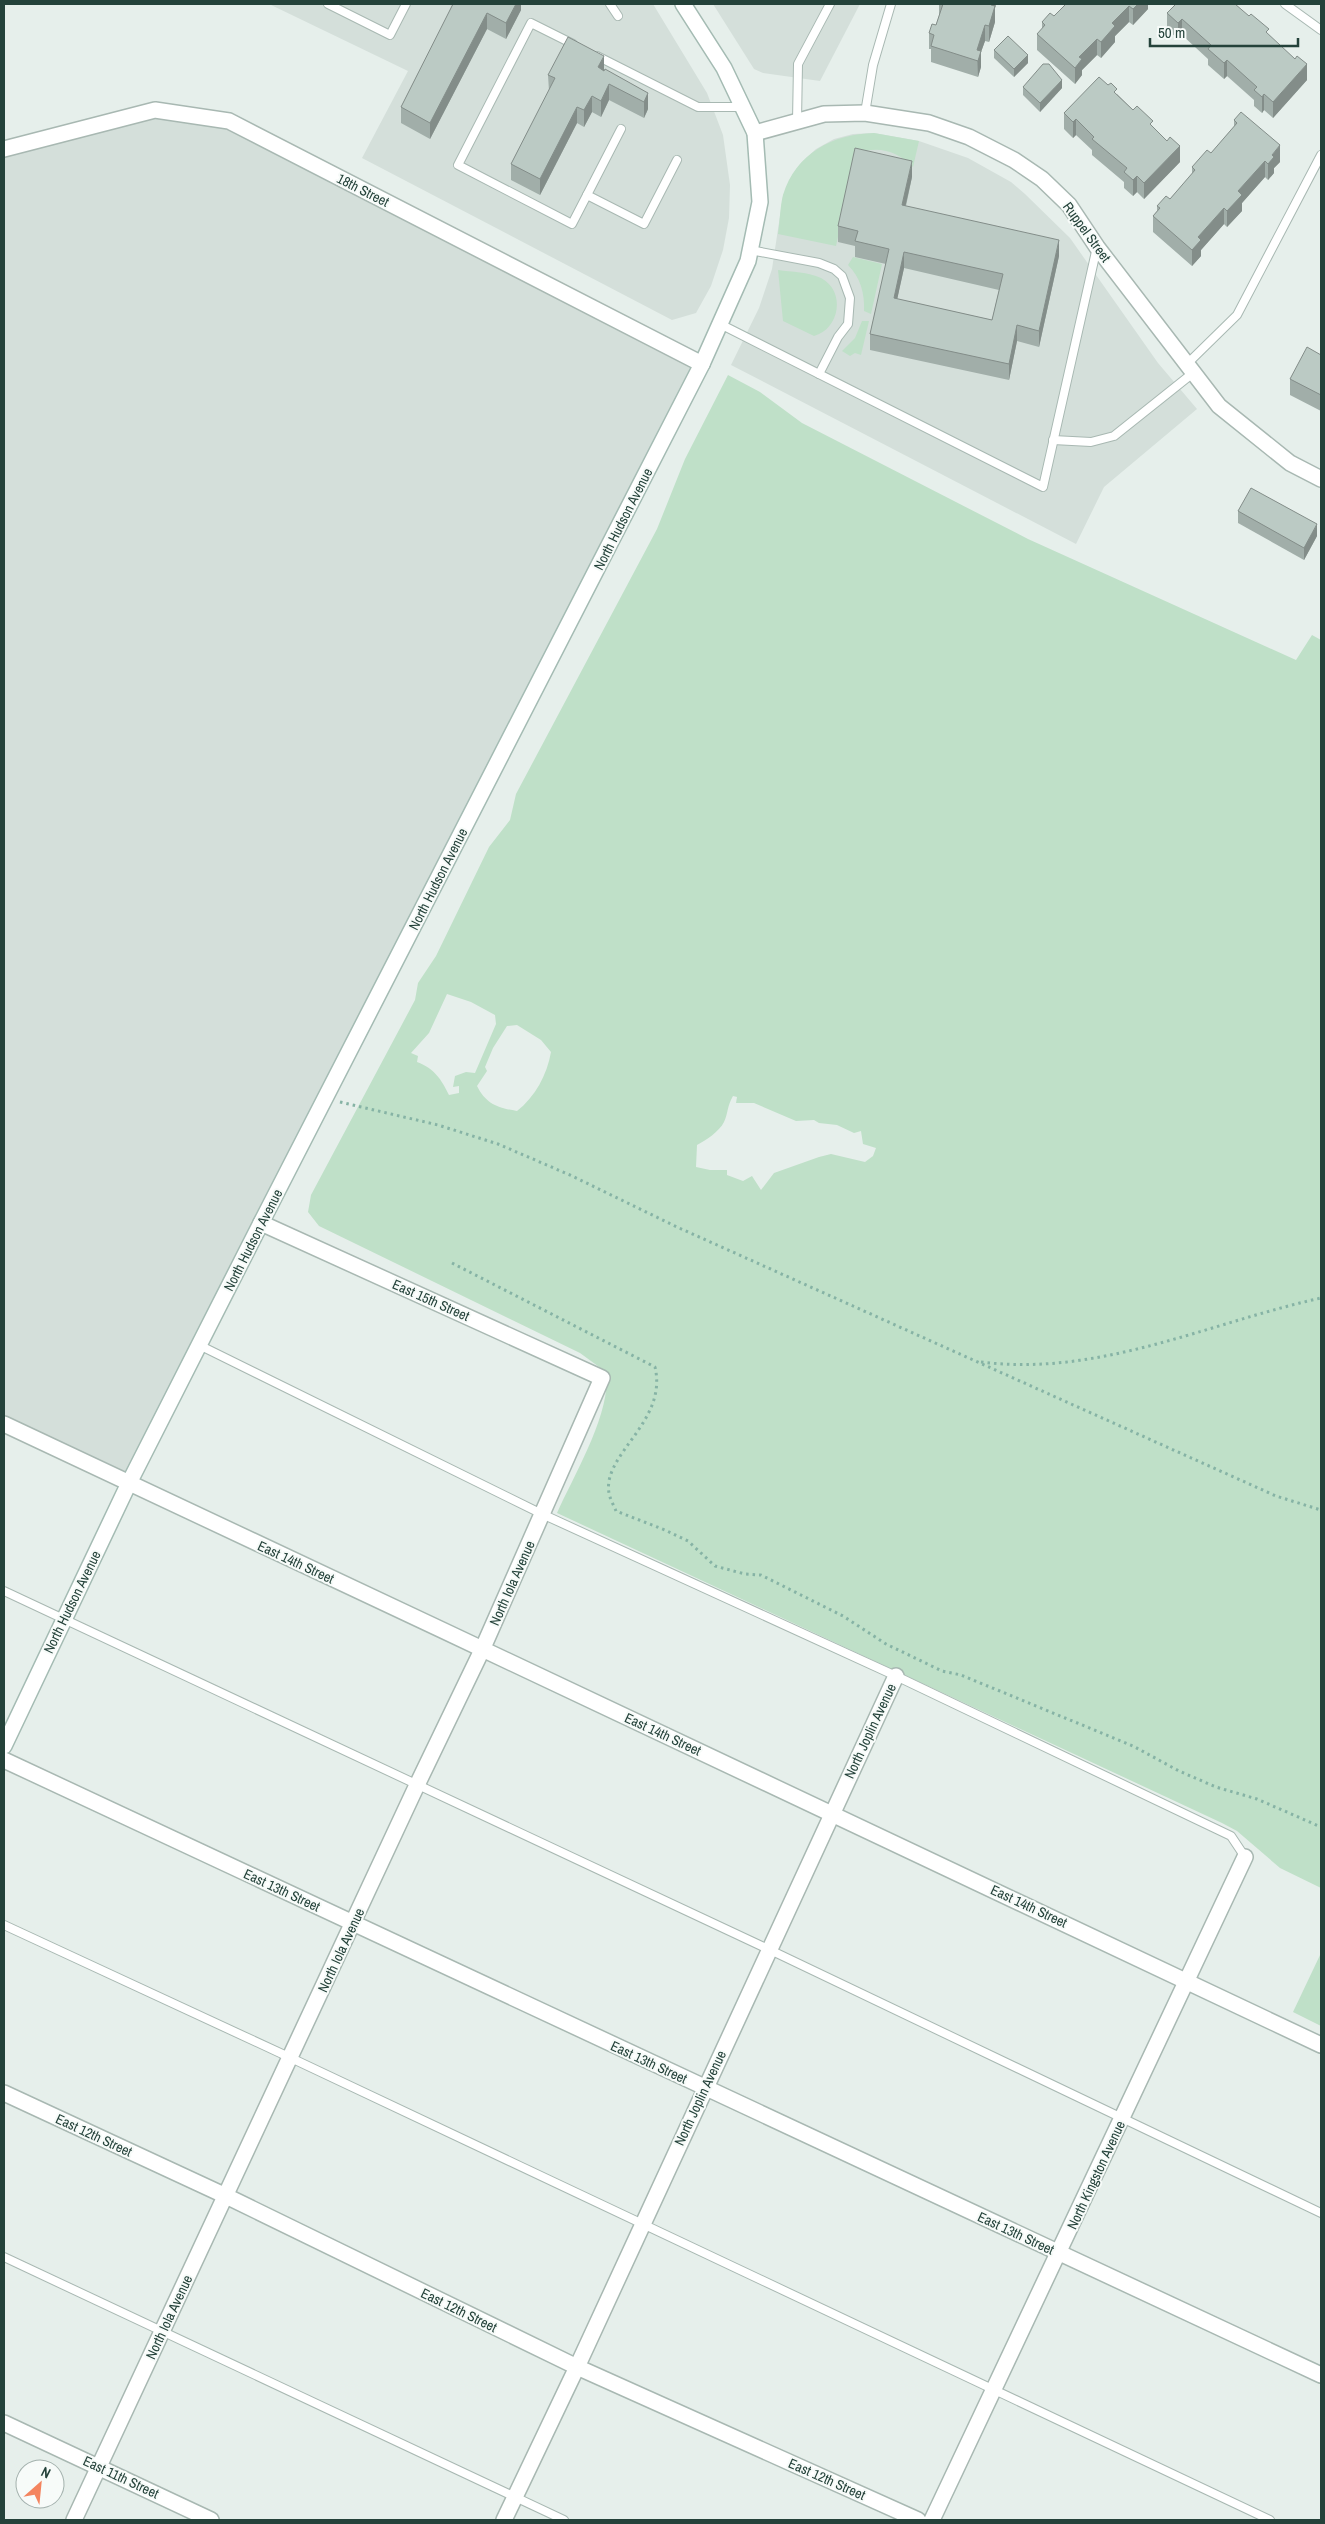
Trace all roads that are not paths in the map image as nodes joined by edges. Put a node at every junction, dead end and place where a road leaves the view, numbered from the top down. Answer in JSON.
{"nodes":[{"id":1,"x":328,"y":4,"type":"edge"},
{"id":2,"x":406,"y":4,"type":"edge"},
{"id":3,"x":610,"y":4,"type":"edge"},
{"id":4,"x":683,"y":4,"type":"edge"},
{"id":5,"x":830,"y":4,"type":"edge"},
{"id":6,"x":891,"y":4,"type":"edge"},
{"id":7,"x":1285,"y":4,"type":"edge"},
{"id":8,"x":618,"y":16,"type":"dead end"},
{"id":9,"x":1321,"y":30,"type":"edge"},
{"id":10,"x":584,"y":50,"type":"edge"},
{"id":11,"x":593,"y":54,"type":"edge"},
{"id":12,"x":743,"y":107,"type":"junction"},
{"id":13,"x":865,"y":113,"type":"junction"},
{"id":14,"x":798,"y":121,"type":"junction"},
{"id":15,"x":621,"y":129,"type":"dead end"},
{"id":16,"x":755,"y":133,"type":"junction"},
{"id":17,"x":4,"y":149,"type":"edge"},
{"id":18,"x":1321,"y":155,"type":"edge"},
{"id":19,"x":677,"y":160,"type":"dead end"},
{"id":20,"x":586,"y":195,"type":"junction"},
{"id":21,"x":1097,"y":247,"type":"junction"},
{"id":22,"x":750,"y":250,"type":"junction"},
{"id":23,"x":720,"y":324,"type":"junction"},
{"id":24,"x":702,"y":364,"type":"junction"},
{"id":25,"x":1190,"y":368,"type":"junction"},
{"id":26,"x":819,"y":374,"type":"junction"},
{"id":27,"x":1053,"y":440,"type":"junction"},
{"id":28,"x":1321,"y":479,"type":"edge"},
{"id":29,"x":261,"y":1223,"type":"junction"},
{"id":30,"x":199,"y":1345,"type":"junction"},
{"id":31,"x":602,"y":1378,"type":"joint"},
{"id":32,"x":4,"y":1424,"type":"edge"},
{"id":33,"x":130,"y":1483,"type":"junction"},
{"id":34,"x":542,"y":1514,"type":"junction"},
{"id":35,"x":4,"y":1591,"type":"edge"},
{"id":36,"x":64,"y":1620,"type":"junction"},
{"id":37,"x":482,"y":1650,"type":"junction"},
{"id":38,"x":896,"y":1676,"type":"junction"},
{"id":39,"x":4,"y":1746,"type":"edge"},
{"id":40,"x":4,"y":1760,"type":"edge"},
{"id":41,"x":417,"y":1785,"type":"junction"},
{"id":42,"x":832,"y":1812,"type":"junction"},
{"id":43,"x":1245,"y":1857,"type":"joint"},
{"id":44,"x":354,"y":1923,"type":"junction"},
{"id":45,"x":4,"y":1925,"type":"edge"},
{"id":46,"x":768,"y":1949,"type":"junction"},
{"id":47,"x":1187,"y":1981,"type":"junction"},
{"id":48,"x":1321,"y":2045,"type":"edge"},
{"id":49,"x":291,"y":2058,"type":"junction"},
{"id":50,"x":704,"y":2088,"type":"junction"},
{"id":51,"x":4,"y":2093,"type":"edge"},
{"id":52,"x":1123,"y":2118,"type":"junction"},
{"id":53,"x":226,"y":2196,"type":"junction"},
{"id":54,"x":1321,"y":2213,"type":"edge"},
{"id":55,"x":642,"y":2225,"type":"junction"},
{"id":56,"x":1059,"y":2253,"type":"junction"},
{"id":57,"x":4,"y":2257,"type":"edge"},
{"id":58,"x":162,"y":2331,"type":"junction"},
{"id":59,"x":577,"y":2367,"type":"junction"},
{"id":60,"x":1321,"y":2376,"type":"edge"},
{"id":61,"x":995,"y":2390,"type":"junction"},
{"id":62,"x":4,"y":2423,"type":"edge"},
{"id":63,"x":98,"y":2466,"type":"junction"},
{"id":64,"x":515,"y":2497,"type":"junction"},
{"id":65,"x":74,"y":2520,"type":"edge"},
{"id":66,"x":211,"y":2520,"type":"edge"},
{"id":67,"x":504,"y":2520,"type":"edge"},
{"id":68,"x":564,"y":2520,"type":"edge"},
{"id":69,"x":918,"y":2520,"type":"edge"},
{"id":70,"x":932,"y":2520,"type":"edge"},
{"id":71,"x":1270,"y":2520,"type":"edge"}],
"edges":[{"from":1,"to":2,"type":"lane"},
{"from":3,"to":8,"type":"lane"},
{"from":4,"to":12,"type":"street","name":"North Hudson Avenue"},
{"from":5,"to":14,"type":"lane"},
{"from":6,"to":13,"type":"lane"},
{"from":7,"to":9,"type":"lane"},
{"from":10,"to":20,"type":"lane"},
{"from":11,"to":12,"type":"lane"},
{"from":12,"to":16,"type":"street","name":"North Hudson Avenue"},
{"from":13,"to":14,"type":"street","name":"Ruppel Street"},
{"from":13,"to":21,"type":"street","name":"Ruppel Street"},
{"from":14,"to":16,"type":"street","name":"Ruppel Street"},
{"from":15,"to":20,"type":"lane"},
{"from":16,"to":22,"type":"street","name":"North Hudson Avenue"},
{"from":17,"to":24,"type":"street","name":"18th Street"},
{"from":18,"to":25,"type":"lane"},
{"from":19,"to":20,"type":"lane"},
{"from":21,"to":25,"type":"street","name":"Ruppel Street"},
{"from":21,"to":27,"type":"lane"},
{"from":22,"to":23,"type":"street","name":"North Hudson Avenue"},
{"from":22,"to":26,"type":"lane"},
{"from":23,"to":24,"type":"street","name":"North Hudson Avenue"},
{"from":23,"to":26,"type":"lane"},
{"from":24,"to":29,"type":"street","name":"North Hudson Avenue"},
{"from":25,"to":27,"type":"lane"},
{"from":25,"to":28,"type":"street","name":"Ruppel Street"},
{"from":26,"to":27,"type":"lane"},
{"from":29,"to":30,"type":"street","name":"North Hudson Avenue"},
{"from":29,"to":31,"type":"street","name":"East 15th Street"},
{"from":30,"to":33,"type":"street","name":"North Hudson Avenue"},
{"from":30,"to":34,"type":"lane"},
{"from":31,"to":34,"type":"street","name":"North Iola Avenue"},
{"from":32,"to":33,"type":"street","name":"East 14th Street"},
{"from":33,"to":36,"type":"street","name":"North Hudson Avenue"},
{"from":33,"to":37,"type":"street","name":"East 14th Street"},
{"from":34,"to":37,"type":"street","name":"North Iola Avenue"},
{"from":34,"to":38,"type":"lane"},
{"from":35,"to":36,"type":"lane"},
{"from":36,"to":39,"type":"street","name":"North Hudson Avenue"},
{"from":36,"to":41,"type":"lane"},
{"from":37,"to":41,"type":"street","name":"North Iola Avenue"},
{"from":37,"to":42,"type":"street","name":"East 14th Street"},
{"from":38,"to":42,"type":"street","name":"North Joplin Avenue"},
{"from":38,"to":43,"type":"lane"},
{"from":40,"to":44,"type":"street","name":"East 13th Street"},
{"from":41,"to":44,"type":"street","name":"North Iola Avenue"},
{"from":41,"to":46,"type":"lane"},
{"from":42,"to":46,"type":"street","name":"North Joplin Avenue"},
{"from":42,"to":47,"type":"street","name":"East 14th Street"},
{"from":43,"to":47,"type":"street","name":"North Kingston Avenue"},
{"from":44,"to":49,"type":"street","name":"North Iola Avenue"},
{"from":44,"to":50,"type":"street","name":"East 13th Street"},
{"from":45,"to":49,"type":"lane"},
{"from":46,"to":50,"type":"street","name":"North Joplin Avenue"},
{"from":46,"to":52,"type":"lane"},
{"from":47,"to":48,"type":"street","name":"East 14th Street"},
{"from":47,"to":52,"type":"street","name":"North Kingston Avenue"},
{"from":49,"to":53,"type":"street","name":"North Iola Avenue"},
{"from":49,"to":55,"type":"lane"},
{"from":50,"to":55,"type":"street","name":"North Joplin Avenue"},
{"from":50,"to":56,"type":"street","name":"East 13th Street"},
{"from":51,"to":53,"type":"street","name":"East 12th Street"},
{"from":52,"to":54,"type":"lane"},
{"from":52,"to":56,"type":"street","name":"North Kingston Avenue"},
{"from":53,"to":58,"type":"street","name":"North Iola Avenue"},
{"from":53,"to":59,"type":"street","name":"East 12th Street"},
{"from":55,"to":59,"type":"street","name":"North Joplin Avenue"},
{"from":55,"to":61,"type":"lane"},
{"from":56,"to":60,"type":"street","name":"East 13th Street"},
{"from":56,"to":61,"type":"street","name":"North Kingston Avenue"},
{"from":57,"to":58,"type":"lane"},
{"from":58,"to":63,"type":"street","name":"North Iola Avenue"},
{"from":58,"to":64,"type":"lane"},
{"from":59,"to":64,"type":"street","name":"North Joplin Avenue"},
{"from":59,"to":69,"type":"street","name":"East 12th Street"},
{"from":61,"to":70,"type":"street","name":"North Kingston Avenue"},
{"from":61,"to":71,"type":"lane"},
{"from":62,"to":63,"type":"street","name":"East 11th Street"},
{"from":63,"to":65,"type":"street","name":"North Iola Avenue"},
{"from":63,"to":66,"type":"street","name":"East 11th Street"},
{"from":64,"to":67,"type":"street","name":"North Joplin Avenue"},
{"from":64,"to":68,"type":"lane"}]}
